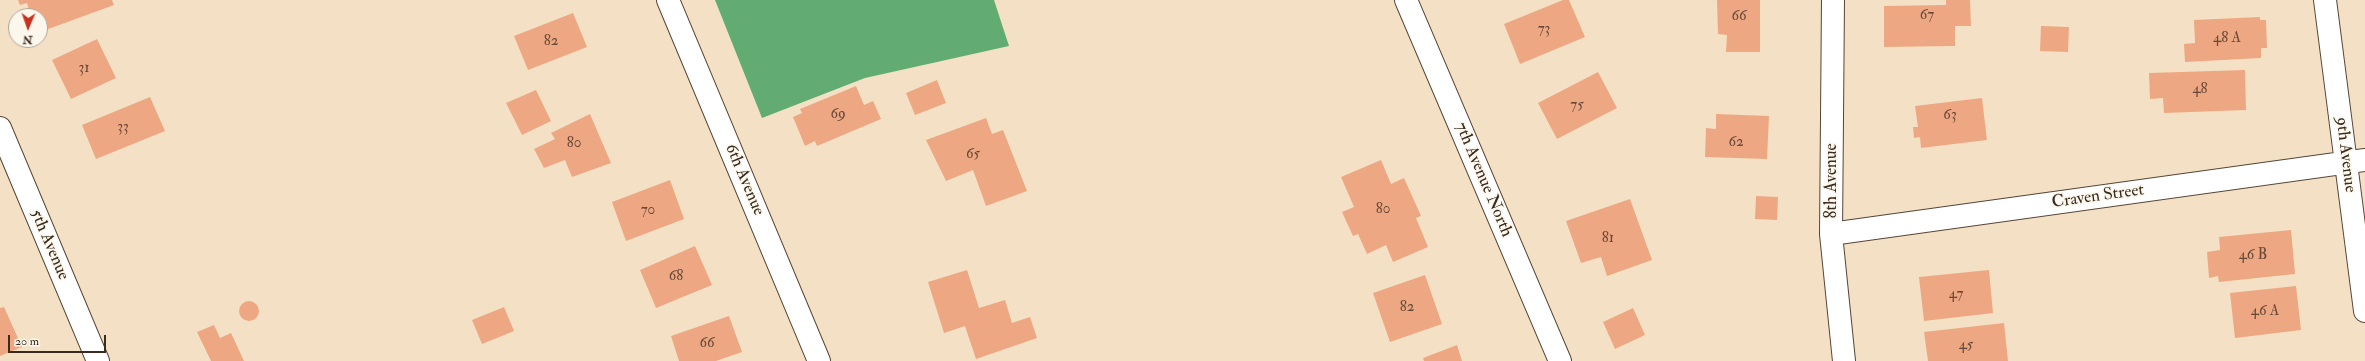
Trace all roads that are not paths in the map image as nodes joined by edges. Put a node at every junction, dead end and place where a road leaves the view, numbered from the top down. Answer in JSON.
{"nodes":[{"id":1,"x":668,"y":0,"type":"edge"},
{"id":2,"x":1406,"y":0,"type":"edge"},
{"id":3,"x":1833,"y":0,"type":"edge"},
{"id":4,"x":2324,"y":0,"type":"edge"},
{"id":5,"x":0,"y":128,"type":"edge"},
{"id":6,"x":2355,"y":161,"type":"edge"},
{"id":7,"x":1831,"y":234,"type":"junction"},
{"id":8,"x":2365,"y":310,"type":"edge"},
{"id":9,"x":98,"y":361,"type":"edge"},
{"id":10,"x":819,"y":361,"type":"edge"},
{"id":11,"x":1560,"y":361,"type":"edge"},
{"id":12,"x":1844,"y":361,"type":"edge"}],
"edges":[{"from":1,"to":10,"type":"street","name":"6th Avenue"},
{"from":2,"to":11,"type":"street","name":"7th Avenue North"},
{"from":3,"to":7,"type":"street","name":"8th Avenue"},
{"from":4,"to":6,"type":"street","name":"9th Avenue"},
{"from":5,"to":9,"type":"street","name":"5th Avenue"},
{"from":6,"to":7,"type":"street","name":"Craven Street"},
{"from":6,"to":8,"type":"street","name":"9th Avenue"},
{"from":7,"to":12,"type":"street","name":"8th Avenue"}]}
